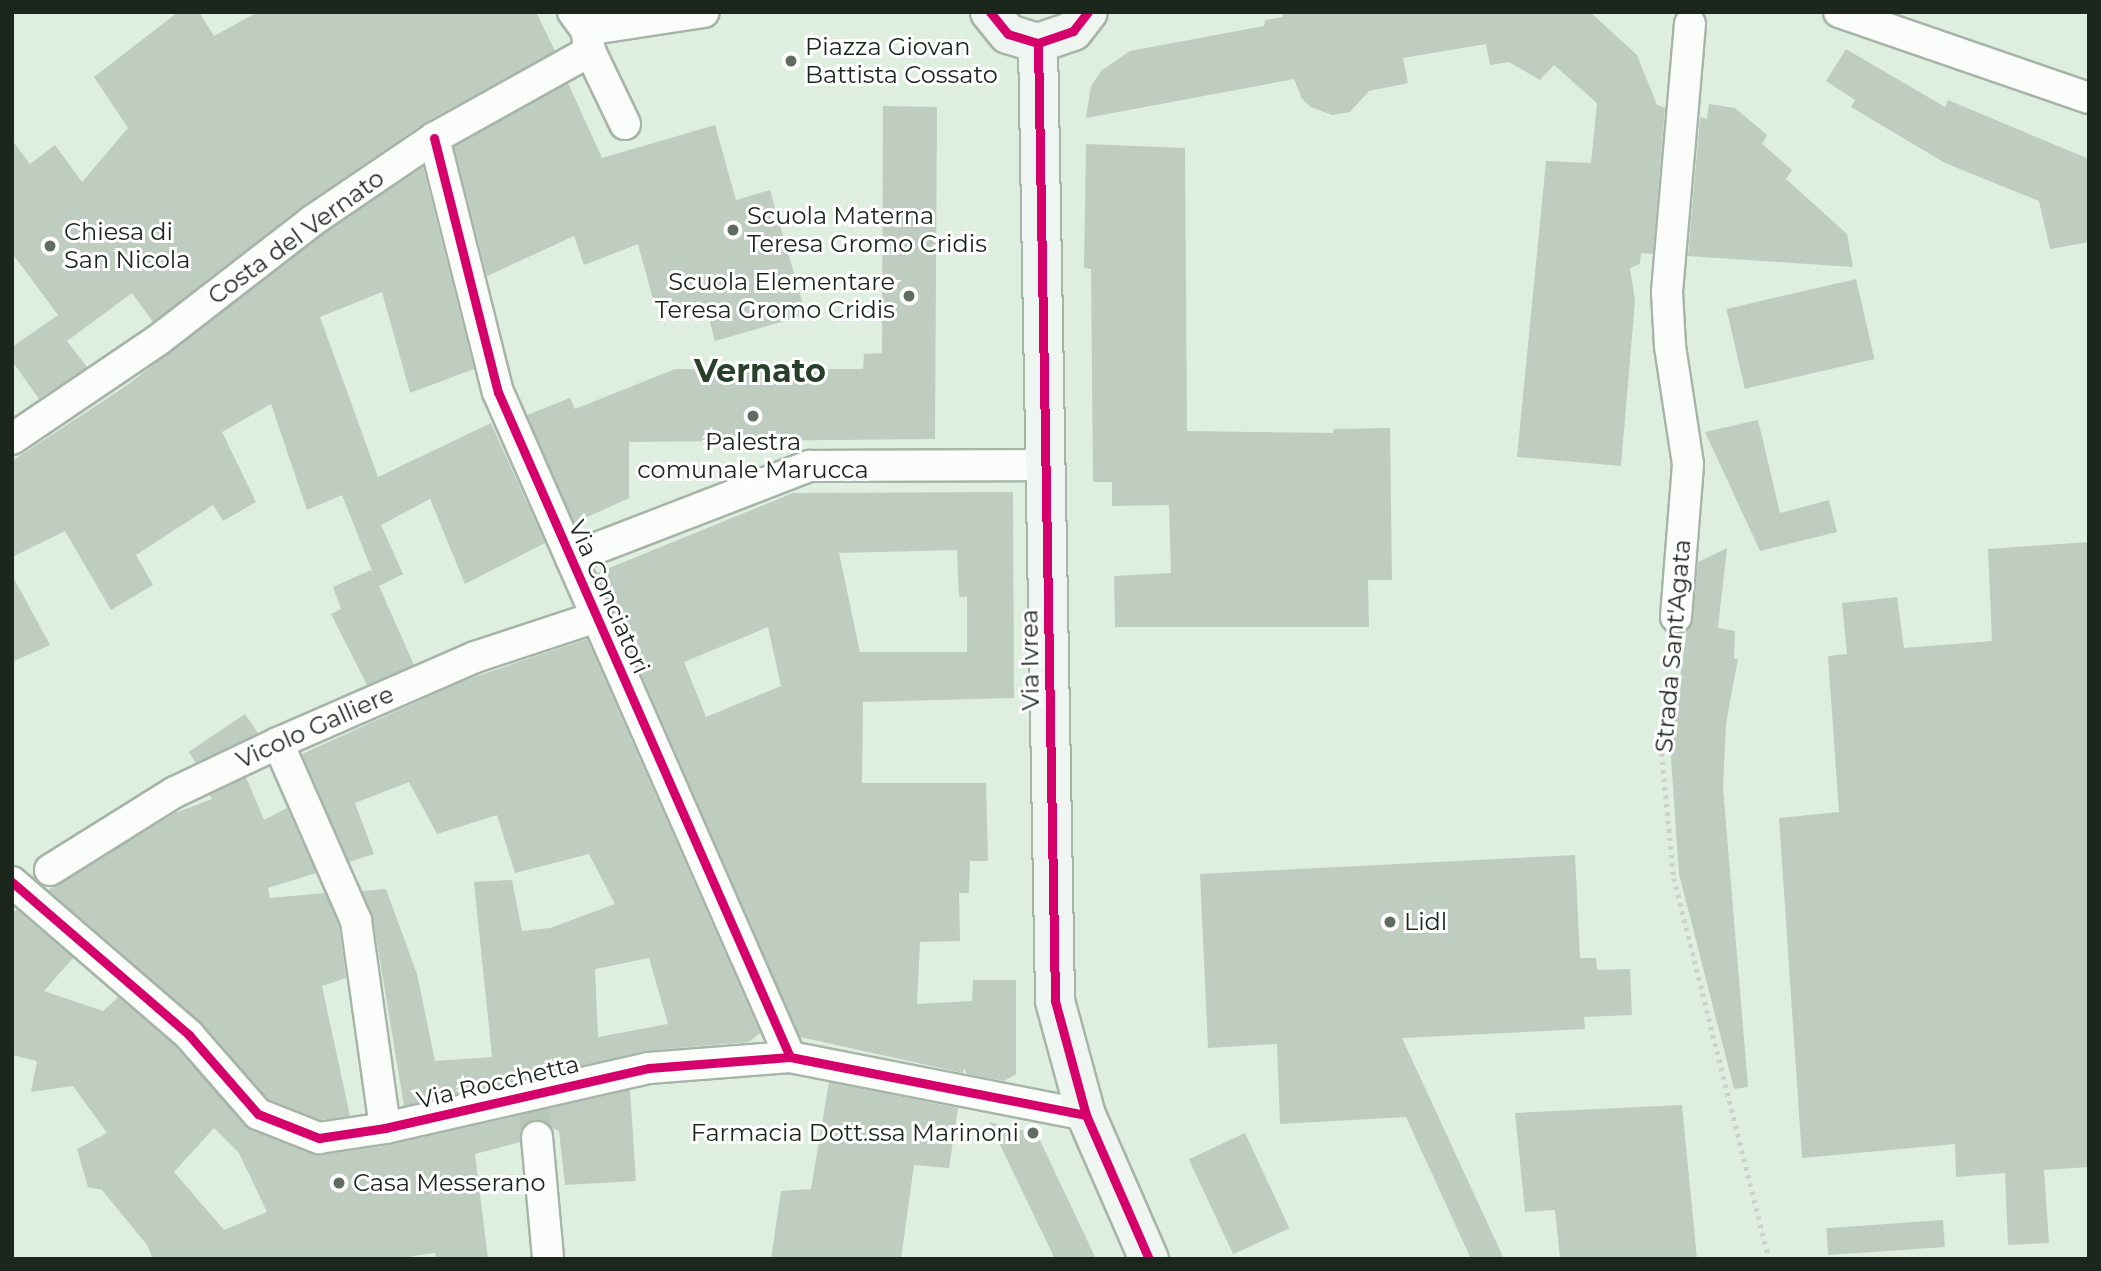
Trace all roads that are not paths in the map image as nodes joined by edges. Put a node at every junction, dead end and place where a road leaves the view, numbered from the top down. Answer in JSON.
{"nodes":[{"id":1,"x":704,"y":12,"type":"edge"},
{"id":2,"x":990,"y":12,"type":"edge"},
{"id":3,"x":1088,"y":12,"type":"edge"},
{"id":4,"x":1839,"y":12,"type":"edge"},
{"id":5,"x":650,"y":16,"type":"edge"},
{"id":6,"x":1686,"y":16,"type":"edge"},
{"id":7,"x":583,"y":31,"type":"edge"},
{"id":8,"x":1038,"y":43,"type":"junction"},
{"id":9,"x":2089,"y":98,"type":"edge"},
{"id":10,"x":625,"y":124,"type":"dead end"},
{"id":11,"x":434,"y":138,"type":"junction"},
{"id":12,"x":12,"y":439,"type":"edge"},
{"id":13,"x":1046,"y":465,"type":"junction"},
{"id":14,"x":571,"y":558,"type":"junction"},
{"id":15,"x":597,"y":617,"type":"junction"},
{"id":16,"x":1676,"y":617,"type":"road end"},
{"id":17,"x":278,"y":743,"type":"junction"},
{"id":18,"x":50,"y":870,"type":"dead end"},
{"id":19,"x":12,"y":882,"type":"edge"},
{"id":20,"x":790,"y":1057,"type":"junction"},
{"id":21,"x":535,"y":1113,"type":"junction"},
{"id":22,"x":1086,"y":1115,"type":"junction"},
{"id":23,"x":385,"y":1128,"type":"junction"},
{"id":24,"x":548,"y":1259,"type":"edge"},
{"id":25,"x":1149,"y":1259,"type":"edge"}],
"edges":[{"from":1,"to":5,"type":"street"},
{"from":2,"to":8,"type":"main road"},
{"from":3,"to":8,"type":"main road"},
{"from":4,"to":9,"type":"street"},
{"from":5,"to":7,"type":"street"},
{"from":6,"to":16,"type":"street","name":"Strada Sant'Agata"},
{"from":7,"to":10,"type":"street"},
{"from":7,"to":11,"type":"street","name":"Costa del Vernato"},
{"from":8,"to":13,"type":"main road","name":"Via Ivrea"},
{"from":11,"to":12,"type":"street","name":"Costa del Vernato"},
{"from":11,"to":14,"type":"street","name":"Via Conciatori"},
{"from":13,"to":14,"type":"street"},
{"from":13,"to":22,"type":"main road","name":"Via Ivrea"},
{"from":14,"to":15,"type":"street","name":"Via Conciatori"},
{"from":15,"to":17,"type":"street","name":"Vicolo Galliere"},
{"from":15,"to":20,"type":"street","name":"Via Conciatori"},
{"from":17,"to":18,"type":"street","name":"Vicolo Galliere"},
{"from":17,"to":23,"type":"street"},
{"from":19,"to":23,"type":"street","name":"Via Rocchetta"},
{"from":20,"to":21,"type":"street","name":"Via Rocchetta"},
{"from":20,"to":22,"type":"street","name":"Via Rocchetta"},
{"from":21,"to":23,"type":"street","name":"Via Rocchetta"},
{"from":21,"to":24,"type":"street"},
{"from":22,"to":25,"type":"main road","name":"Via Ivrea"}]}
